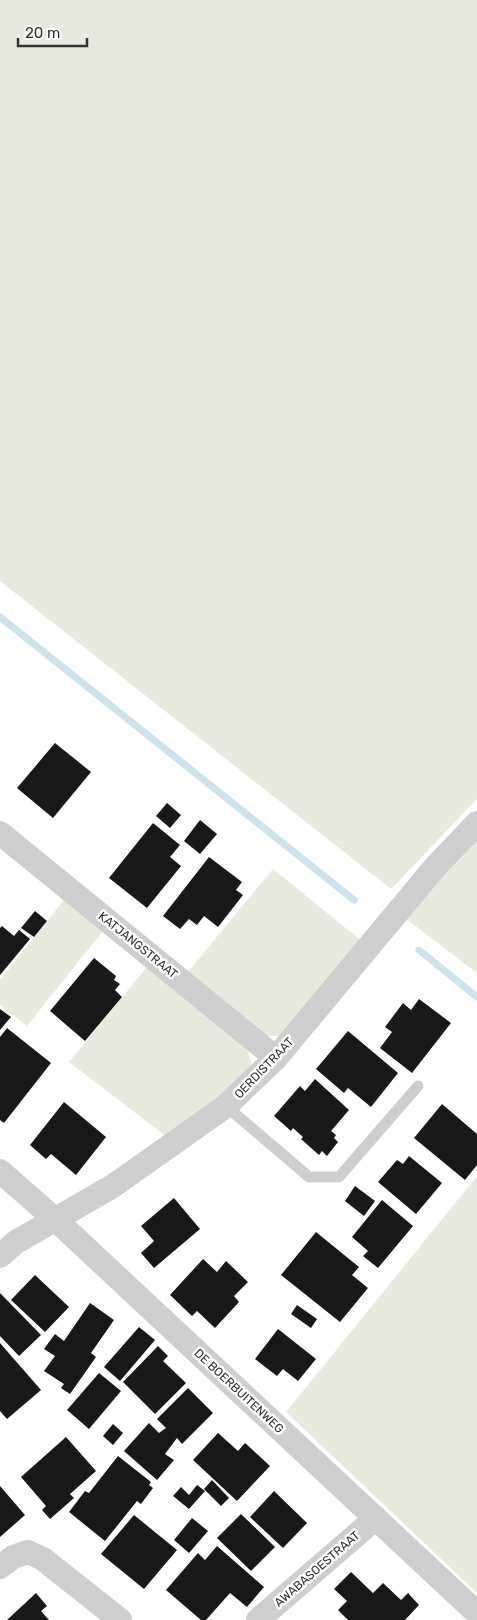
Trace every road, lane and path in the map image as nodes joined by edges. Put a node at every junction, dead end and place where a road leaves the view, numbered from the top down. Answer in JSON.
{"nodes":[{"id":1,"x":477,"y":823,"type":"edge"},
{"id":2,"x":0,"y":833,"type":"edge"},
{"id":3,"x":276,"y":1058,"type":"junction"},
{"id":4,"x":418,"y":1086,"type":"dead end"},
{"id":5,"x":226,"y":1106,"type":"junction"},
{"id":6,"x":0,"y":1171,"type":"edge"},
{"id":7,"x":57,"y":1221,"type":"junction"},
{"id":8,"x":0,"y":1256,"type":"edge"},
{"id":9,"x":376,"y":1518,"type":"junction"},
{"id":10,"x":0,"y":1567,"type":"edge"},
{"id":11,"x":477,"y":1612,"type":"edge"},
{"id":12,"x":120,"y":1620,"type":"edge"},
{"id":13,"x":258,"y":1620,"type":"edge"}],
"edges":[{"from":1,"to":3,"type":"street","name":"OERDISTRAAT"},
{"from":2,"to":3,"type":"street","name":"KATJANGSTRAAT"},
{"from":3,"to":5,"type":"street","name":"OERDISTRAAT"},
{"from":4,"to":5,"type":"lane"},
{"from":5,"to":7,"type":"street","name":"OERDISTRAAT"},
{"from":6,"to":7,"type":"street","name":"DE BOERBUITENWEG"},
{"from":7,"to":8,"type":"street","name":"OERDISTRAAT"},
{"from":7,"to":9,"type":"street","name":"DE BOERBUITENWEG"},
{"from":9,"to":11,"type":"street","name":"DE BOERBUITENWEG"},
{"from":9,"to":13,"type":"street","name":"AWABASOESTRAAT"},
{"from":10,"to":12,"type":"street"}]}
